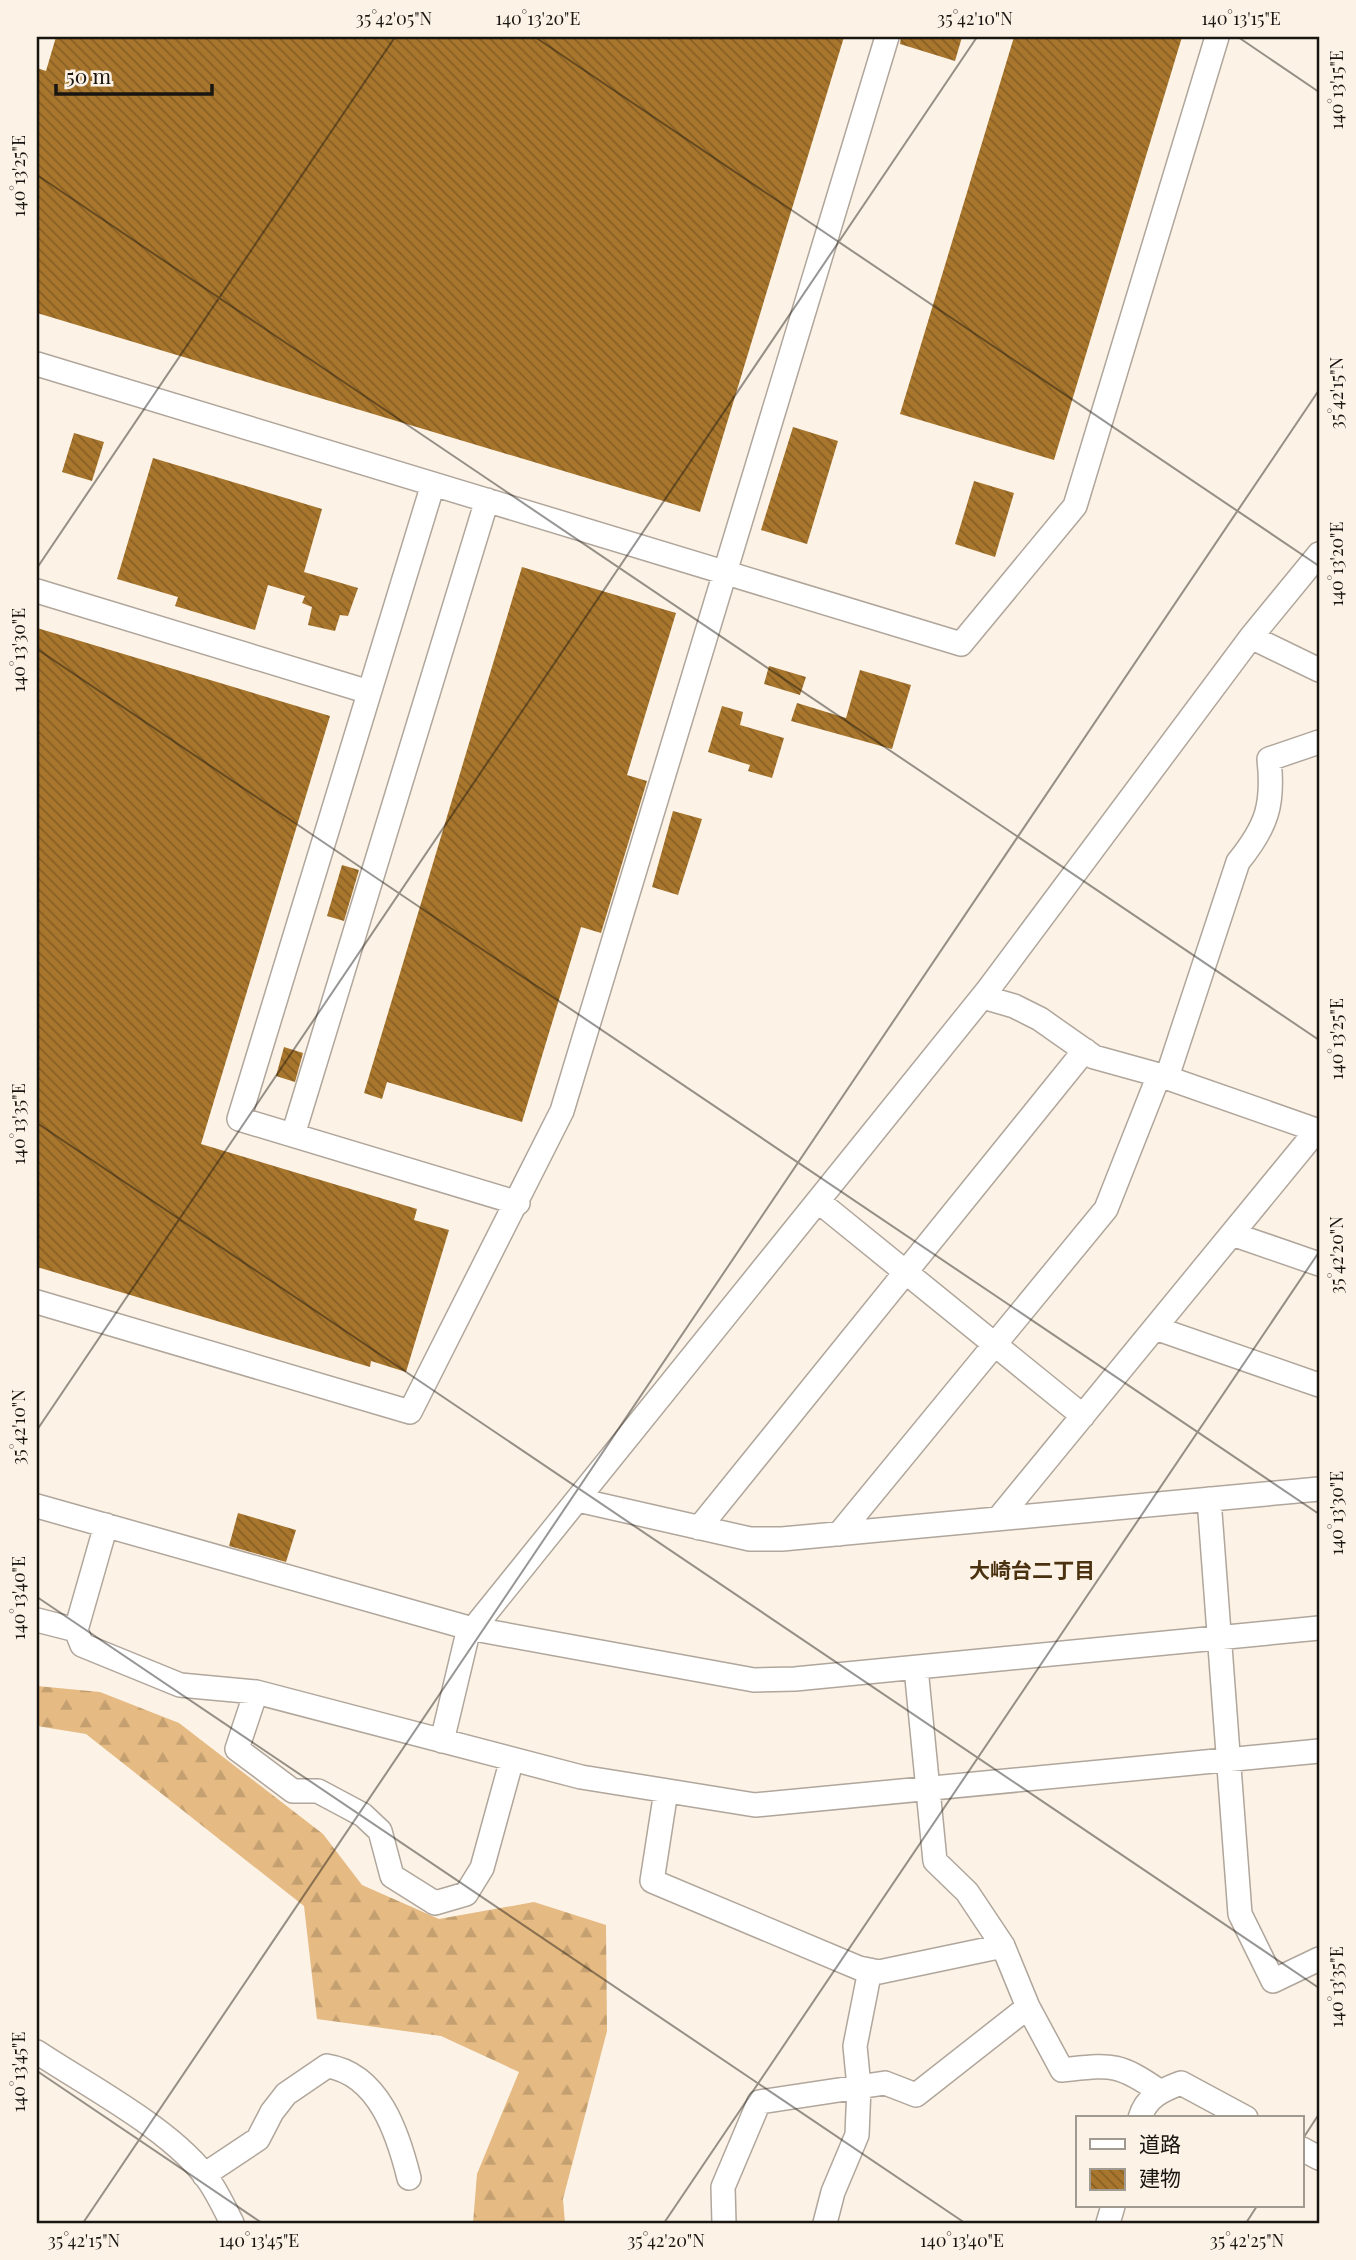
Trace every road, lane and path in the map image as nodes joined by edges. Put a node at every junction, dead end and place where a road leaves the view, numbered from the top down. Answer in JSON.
{"nodes":[{"id":1,"x":887,"y":37,"type":"edge"},
{"id":2,"x":1216,"y":37,"type":"edge"},
{"id":3,"x":37,"y":364,"type":"edge"},
{"id":4,"x":433,"y":484,"type":"junction"},
{"id":5,"x":486,"y":500,"type":"junction"},
{"id":6,"x":1319,"y":554,"type":"edge"},
{"id":7,"x":725,"y":572,"type":"junction"},
{"id":8,"x":37,"y":592,"type":"edge"},
{"id":9,"x":1251,"y":638,"type":"junction"},
{"id":10,"x":1319,"y":670,"type":"edge"},
{"id":11,"x":369,"y":692,"type":"junction"},
{"id":12,"x":1319,"y":742,"type":"edge"},
{"id":13,"x":982,"y":997,"type":"junction"},
{"id":14,"x":1085,"y":1050,"type":"junction"},
{"id":15,"x":1163,"y":1076,"type":"junction"},
{"id":16,"x":1318,"y":1131,"type":"edge"},
{"id":17,"x":293,"y":1135,"type":"junction"},
{"id":18,"x":818,"y":1201,"type":"junction"},
{"id":19,"x":518,"y":1203,"type":"junction"},
{"id":20,"x":1232,"y":1234,"type":"junction"},
{"id":21,"x":1319,"y":1264,"type":"edge"},
{"id":22,"x":906,"y":1272,"type":"junction"},
{"id":23,"x":37,"y":1302,"type":"edge"},
{"id":24,"x":1155,"y":1328,"type":"junction"},
{"id":25,"x":995,"y":1344,"type":"junction"},
{"id":26,"x":1319,"y":1385,"type":"edge"},
{"id":27,"x":1083,"y":1416,"type":"junction"},
{"id":28,"x":1319,"y":1489,"type":"edge"},
{"id":29,"x":1209,"y":1499,"type":"junction"},
{"id":30,"x":578,"y":1500,"type":"junction"},
{"id":31,"x":37,"y":1506,"type":"edge"},
{"id":32,"x":998,"y":1519,"type":"junction"},
{"id":33,"x":106,"y":1525,"type":"junction"},
{"id":34,"x":699,"y":1528,"type":"junction"},
{"id":35,"x":839,"y":1534,"type":"junction"},
{"id":36,"x":37,"y":1620,"type":"edge"},
{"id":37,"x":1319,"y":1628,"type":"edge"},
{"id":38,"x":471,"y":1629,"type":"junction"},
{"id":39,"x":76,"y":1630,"type":"junction"},
{"id":40,"x":1219,"y":1638,"type":"junction"},
{"id":41,"x":916,"y":1668,"type":"junction"},
{"id":42,"x":256,"y":1692,"type":"junction"},
{"id":43,"x":442,"y":1741,"type":"junction"},
{"id":44,"x":1319,"y":1751,"type":"edge"},
{"id":45,"x":512,"y":1759,"type":"junction"},
{"id":46,"x":1229,"y":1760,"type":"junction"},
{"id":47,"x":928,"y":1789,"type":"junction"},
{"id":48,"x":666,"y":1791,"type":"junction"},
{"id":49,"x":1003,"y":1946,"type":"junction"},
{"id":50,"x":1319,"y":1959,"type":"edge"},
{"id":51,"x":870,"y":1970,"type":"junction"},
{"id":52,"x":1028,"y":2007,"type":"junction"},
{"id":53,"x":37,"y":2052,"type":"edge"},
{"id":54,"x":859,"y":2087,"type":"junction"},
{"id":55,"x":1159,"y":2091,"type":"junction"},
{"id":56,"x":1141,"y":2116,"type":"edge"},
{"id":57,"x":1242,"y":2116,"type":"edge"},
{"id":58,"x":204,"y":2175,"type":"junction"},
{"id":59,"x":409,"y":2178,"type":"dead end"},
{"id":60,"x":232,"y":2223,"type":"edge"},
{"id":61,"x":724,"y":2223,"type":"edge"},
{"id":62,"x":825,"y":2223,"type":"edge"}],
"edges":[{"from":1,"to":7,"type":"street"},
{"from":2,"to":7,"type":"street"},
{"from":3,"to":4,"type":"street"},
{"from":4,"to":5,"type":"street"},
{"from":4,"to":11,"type":"street"},
{"from":5,"to":7,"type":"street"},
{"from":5,"to":17,"type":"street"},
{"from":6,"to":9,"type":"street"},
{"from":7,"to":19,"type":"street"},
{"from":8,"to":11,"type":"street"},
{"from":9,"to":10,"type":"street"},
{"from":9,"to":13,"type":"street"},
{"from":11,"to":17,"type":"street"},
{"from":12,"to":15,"type":"street"},
{"from":13,"to":14,"type":"street"},
{"from":13,"to":18,"type":"street"},
{"from":14,"to":15,"type":"street"},
{"from":14,"to":22,"type":"street"},
{"from":15,"to":16,"type":"street"},
{"from":15,"to":25,"type":"street"},
{"from":16,"to":20,"type":"street"},
{"from":17,"to":19,"type":"street"},
{"from":18,"to":22,"type":"street"},
{"from":18,"to":30,"type":"street"},
{"from":19,"to":23,"type":"street"},
{"from":20,"to":21,"type":"street"},
{"from":20,"to":24,"type":"street"},
{"from":22,"to":25,"type":"street"},
{"from":22,"to":34,"type":"street"},
{"from":24,"to":26,"type":"street"},
{"from":24,"to":27,"type":"street"},
{"from":25,"to":27,"type":"street"},
{"from":25,"to":35,"type":"street"},
{"from":27,"to":32,"type":"street"},
{"from":28,"to":29,"type":"street"},
{"from":29,"to":32,"type":"street"},
{"from":29,"to":40,"type":"street"},
{"from":30,"to":34,"type":"street"},
{"from":30,"to":38,"type":"street"},
{"from":31,"to":33,"type":"street"},
{"from":32,"to":35,"type":"street"},
{"from":33,"to":38,"type":"street"},
{"from":33,"to":39,"type":"street"},
{"from":34,"to":35,"type":"street"},
{"from":36,"to":39,"type":"street"},
{"from":37,"to":40,"type":"street"},
{"from":38,"to":41,"type":"street"},
{"from":38,"to":43,"type":"street"},
{"from":39,"to":42,"type":"street"},
{"from":40,"to":41,"type":"street"},
{"from":40,"to":46,"type":"street"},
{"from":41,"to":47,"type":"street"},
{"from":42,"to":43,"type":"street"},
{"from":42,"to":45,"type":"street"},
{"from":43,"to":45,"type":"street"},
{"from":44,"to":46,"type":"street"},
{"from":45,"to":48,"type":"street"},
{"from":46,"to":47,"type":"street"},
{"from":46,"to":50,"type":"street"},
{"from":47,"to":48,"type":"street"},
{"from":47,"to":49,"type":"street"},
{"from":48,"to":51,"type":"street"},
{"from":49,"to":51,"type":"street"},
{"from":49,"to":52,"type":"street"},
{"from":51,"to":54,"type":"street"},
{"from":52,"to":54,"type":"street"},
{"from":52,"to":55,"type":"street"},
{"from":53,"to":58,"type":"street"},
{"from":54,"to":61,"type":"street"},
{"from":54,"to":62,"type":"street"},
{"from":55,"to":56,"type":"street"},
{"from":55,"to":57,"type":"street"},
{"from":58,"to":59,"type":"street"},
{"from":58,"to":60,"type":"street"}]}
